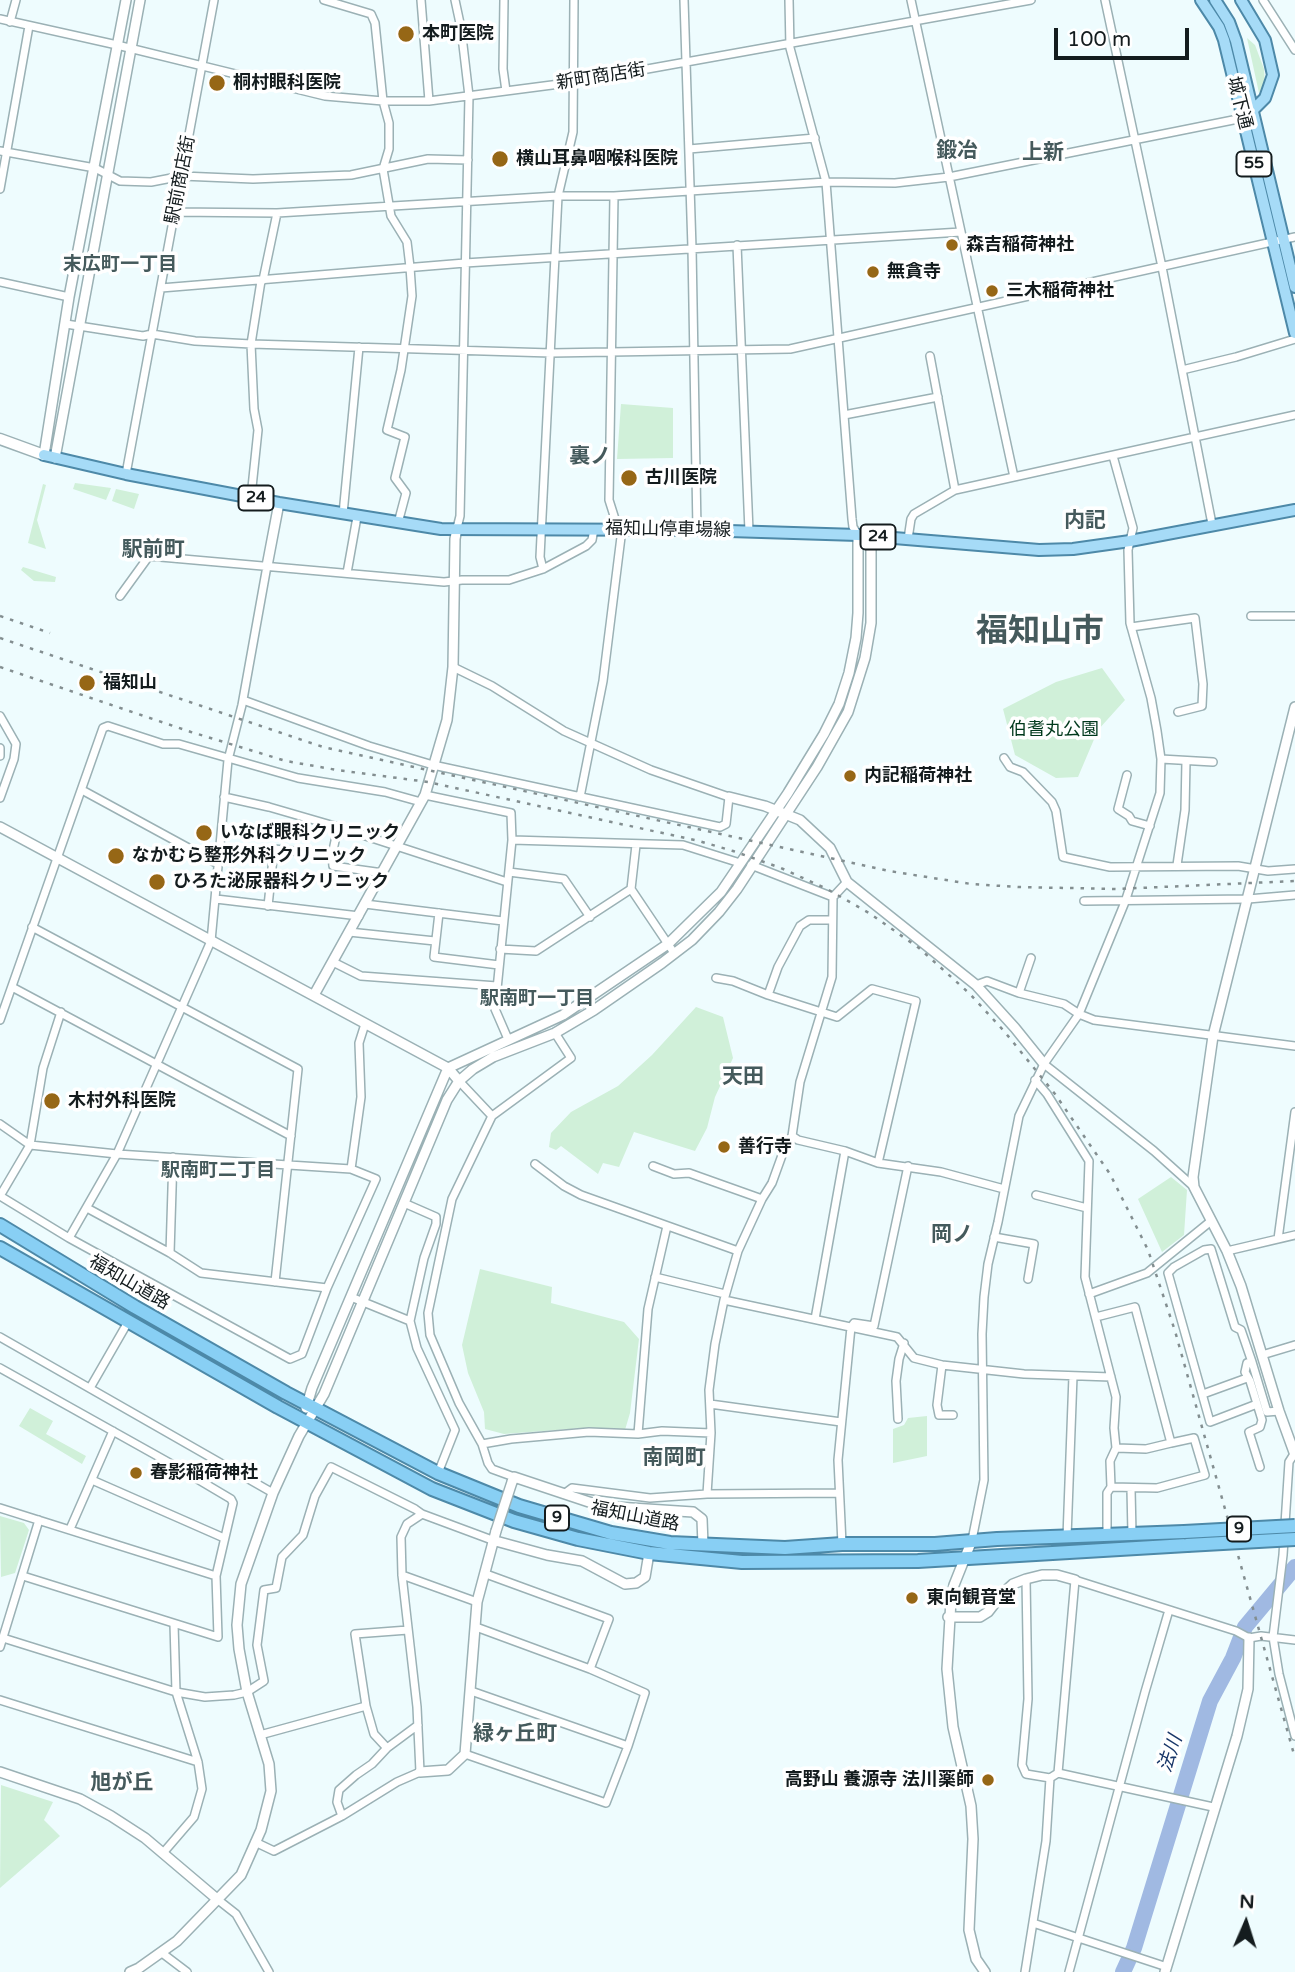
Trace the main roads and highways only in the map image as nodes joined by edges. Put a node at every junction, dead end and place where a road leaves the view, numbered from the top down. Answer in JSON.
{"nodes":[{"id":1,"x":1201,"y":0,"type":"edge"},
{"id":2,"x":1215,"y":0,"type":"edge"},
{"id":3,"x":1241,"y":0,"type":"edge"},
{"id":4,"x":1253,"y":111,"type":"junction"},
{"id":5,"x":1243,"y":118,"type":"junction"},
{"id":6,"x":1278,"y":241,"type":"junction"},
{"id":7,"x":1295,"y":287,"type":"edge"},
{"id":8,"x":1295,"y":333,"type":"edge"},
{"id":9,"x":0,"y":439,"type":"edge"},
{"id":10,"x":49,"y":457,"type":"joint"},
{"id":11,"x":1295,"y":510,"type":"edge"},
{"id":12,"x":0,"y":1225,"type":"edge"},
{"id":13,"x":0,"y":1248,"type":"edge"},
{"id":14,"x":1295,"y":1527,"type":"edge"},
{"id":15,"x":1185,"y":1538,"type":"junction"},
{"id":16,"x":1295,"y":1539,"type":"edge"}],
"edges":[{"from":1,"to":5,"type":"main road","name":"城下通","number":"55"},
{"from":2,"to":4,"type":"main road","name":"城下通","number":"55"},
{"from":3,"to":4,"type":"main road"},
{"from":4,"to":5,"type":"main road"},
{"from":4,"to":6,"type":"main road","name":"城下通","number":"55"},
{"from":5,"to":6,"type":"main road","name":"城下通","number":"55"},
{"from":6,"to":7,"type":"main road","name":"城下通","number":"55"},
{"from":6,"to":8,"type":"main road","name":"城下通","number":"55"},
{"from":9,"to":10,"type":"main road"},
{"from":10,"to":11,"type":"main road","name":"福知山停車場線","number":"24"},
{"from":12,"to":15,"type":"highway","name":"福知山道路","number":"9"},
{"from":13,"to":15,"type":"highway","name":"福知山道路","number":"9"},
{"from":14,"to":15,"type":"highway","name":"福知山道路","number":"9","bridge":true},
{"from":15,"to":16,"type":"highway","name":"福知山道路","number":"9","bridge":true}]}
